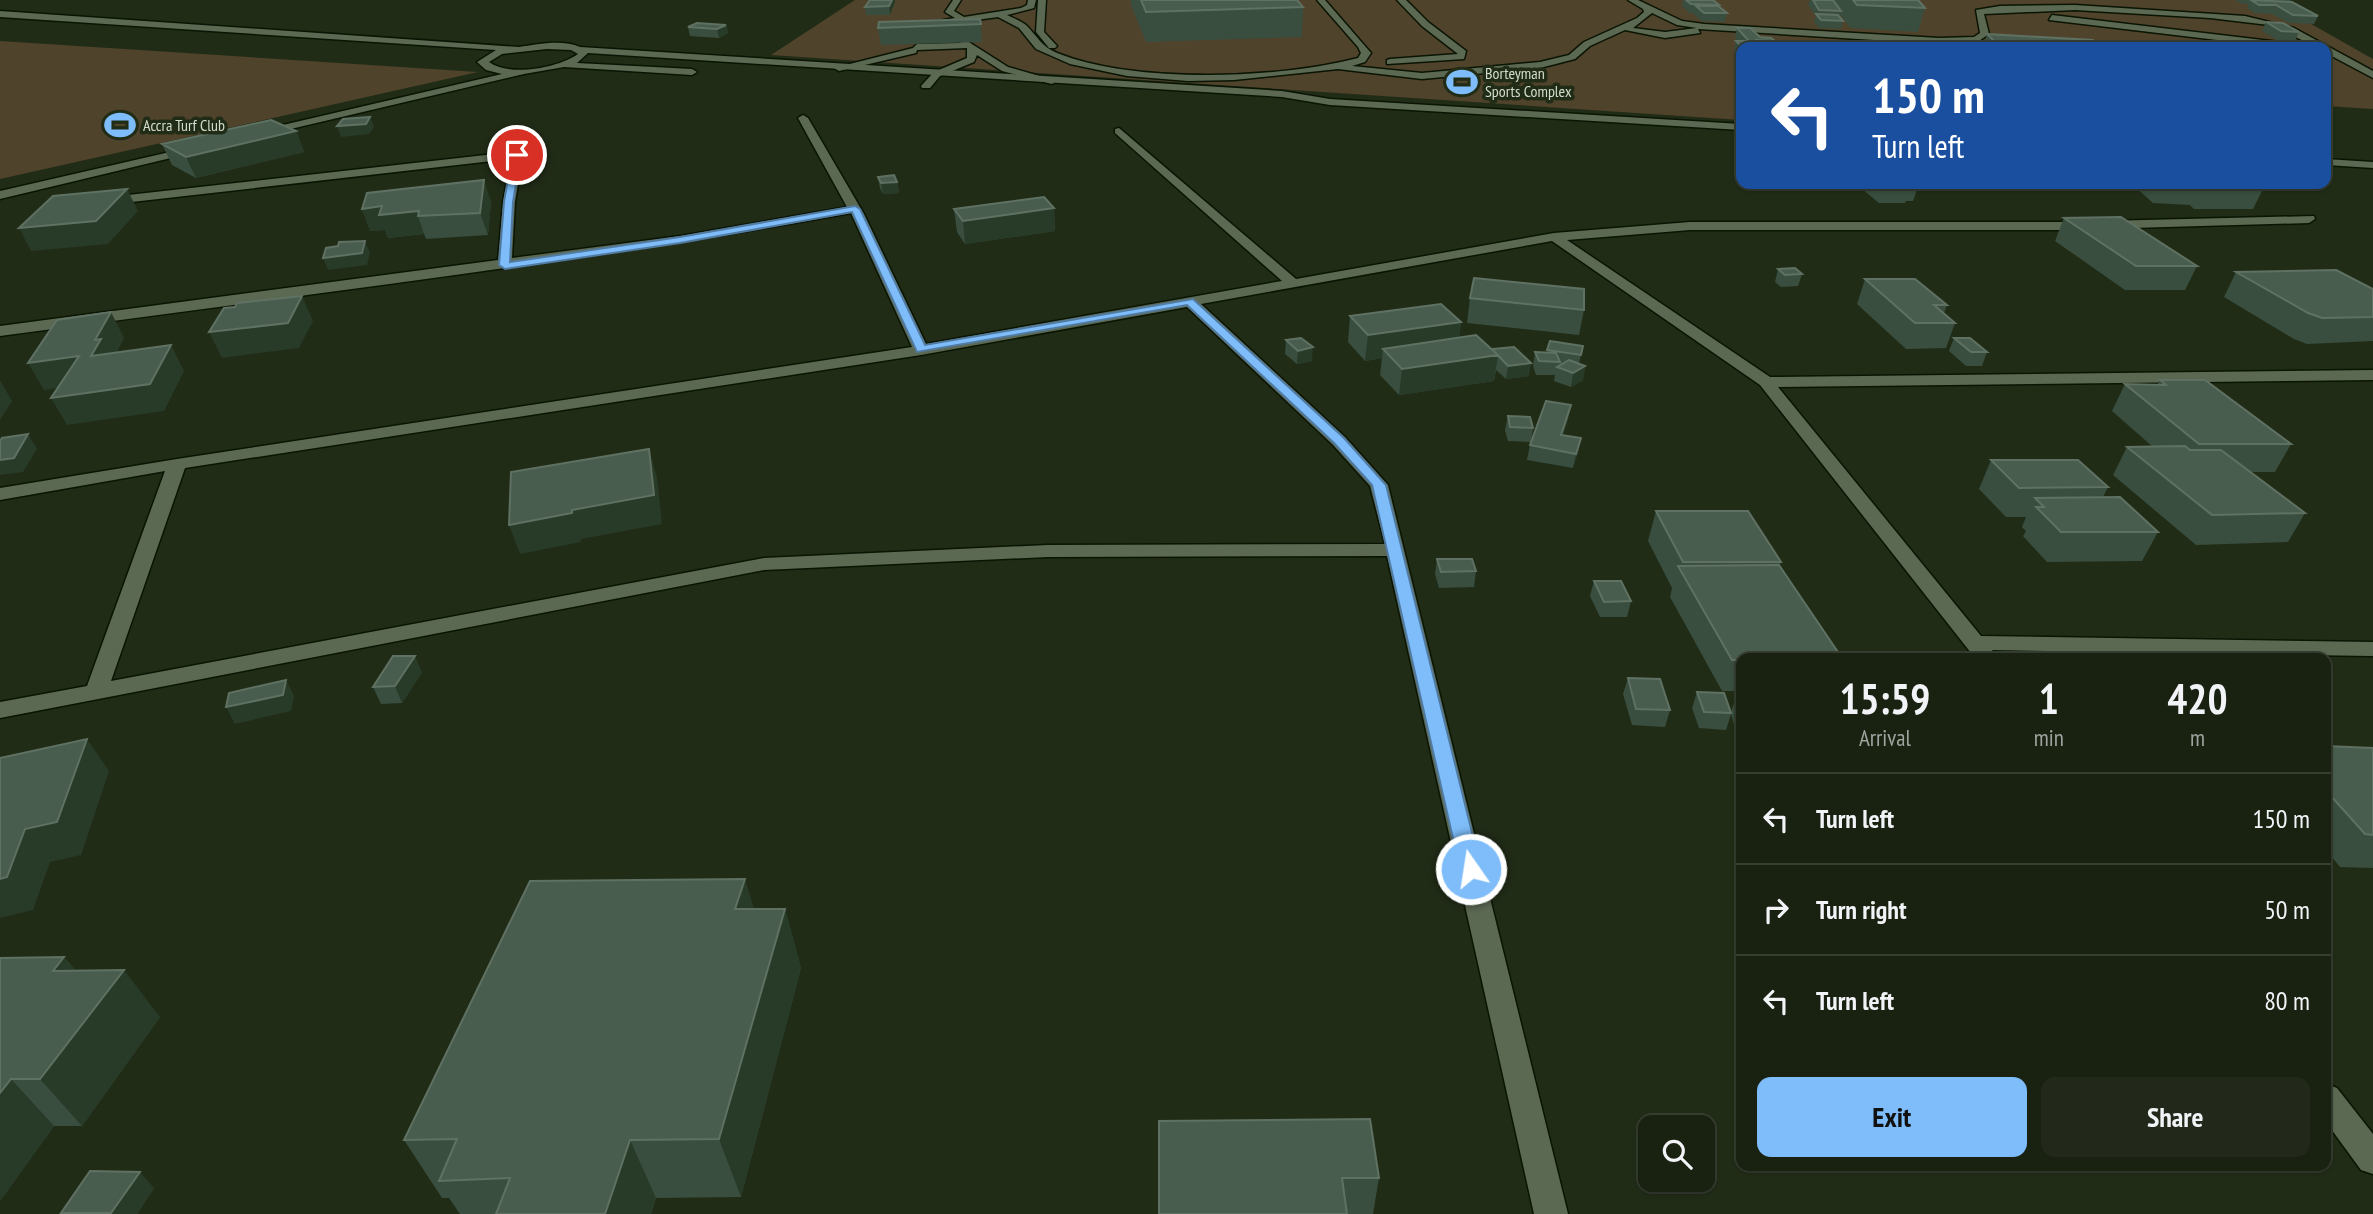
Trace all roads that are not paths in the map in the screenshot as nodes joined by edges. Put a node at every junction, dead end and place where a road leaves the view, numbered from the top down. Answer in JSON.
{"nodes":[{"id":1,"x":957,"y":0,"type":"edge"},
{"id":2,"x":1032,"y":0,"type":"edge"},
{"id":3,"x":1042,"y":0,"type":"edge"},
{"id":4,"x":1312,"y":0,"type":"edge"},
{"id":5,"x":1321,"y":0,"type":"edge"},
{"id":6,"x":1401,"y":0,"type":"edge"},
{"id":7,"x":1632,"y":0,"type":"edge"},
{"id":8,"x":1647,"y":8,"type":"junction"},
{"id":9,"x":967,"y":9,"type":"dead end"},
{"id":10,"x":1984,"y":9,"type":"junction"},
{"id":11,"x":1039,"y":12,"type":"junction"},
{"id":12,"x":0,"y":14,"type":"edge"},
{"id":13,"x":1003,"y":16,"type":"junction"},
{"id":14,"x":0,"y":20,"type":"edge"},
{"id":15,"x":1673,"y":23,"type":"junction"},
{"id":16,"x":1627,"y":25,"type":"junction"},
{"id":17,"x":928,"y":26,"type":"edge"},
{"id":18,"x":1709,"y":28,"type":"junction"},
{"id":19,"x":1681,"y":33,"type":"junction"},
{"id":20,"x":966,"y":37,"type":"junction"},
{"id":21,"x":1636,"y":40,"type":"dead end"},
{"id":22,"x":1939,"y":41,"type":"junction"},
{"id":23,"x":1957,"y":42,"type":"edge"},
{"id":24,"x":2256,"y":42,"type":"edge"},
{"id":25,"x":2310,"y":42,"type":"edge"},
{"id":26,"x":919,"y":43,"type":"junction"},
{"id":27,"x":1614,"y":44,"type":"dead end"},
{"id":28,"x":516,"y":49,"type":"junction"},
{"id":29,"x":581,"y":50,"type":"junction"},
{"id":30,"x":2331,"y":53,"type":"edge"},
{"id":31,"x":429,"y":54,"type":"dead end"},
{"id":32,"x":1572,"y":57,"type":"junction"},
{"id":33,"x":471,"y":58,"type":"dead end"},
{"id":34,"x":485,"y":59,"type":"junction"},
{"id":35,"x":1346,"y":59,"type":"junction"},
{"id":36,"x":2331,"y":62,"type":"edge"},
{"id":37,"x":2353,"y":64,"type":"junction"},
{"id":38,"x":566,"y":65,"type":"junction"},
{"id":39,"x":839,"y":68,"type":"junction"},
{"id":40,"x":914,"y":68,"type":"dead end"},
{"id":41,"x":525,"y":71,"type":"junction"},
{"id":42,"x":704,"y":73,"type":"dead end"},
{"id":43,"x":937,"y":74,"type":"junction"},
{"id":44,"x":2373,"y":75,"type":"edge"},
{"id":45,"x":1052,"y":81,"type":"junction"},
{"id":46,"x":912,"y":85,"type":"dead end"},
{"id":47,"x":926,"y":86,"type":"junction"},
{"id":48,"x":939,"y":87,"type":"dead end"},
{"id":49,"x":1046,"y":92,"type":"dead end"},
{"id":50,"x":1059,"y":93,"type":"dead end"},
{"id":51,"x":1207,"y":101,"type":"dead end"},
{"id":52,"x":1330,"y":102,"type":"junction"},
{"id":53,"x":803,"y":118,"type":"dead end"},
{"id":54,"x":1736,"y":127,"type":"edge"},
{"id":55,"x":1119,"y":131,"type":"dead end"},
{"id":56,"x":522,"y":132,"type":"dead end"},
{"id":57,"x":243,"y":138,"type":"edge"},
{"id":58,"x":202,"y":147,"type":"edge"},
{"id":59,"x":517,"y":155,"type":"junction"},
{"id":60,"x":2331,"y":162,"type":"edge"},
{"id":61,"x":2373,"y":165,"type":"edge"},
{"id":62,"x":0,"y":195,"type":"edge"},
{"id":63,"x":88,"y":203,"type":"edge"},
{"id":64,"x":855,"y":209,"type":"junction"},
{"id":65,"x":2309,"y":219,"type":"dead end"},
{"id":66,"x":1554,"y":237,"type":"junction"},
{"id":67,"x":505,"y":265,"type":"junction"},
{"id":68,"x":1295,"y":285,"type":"junction"},
{"id":69,"x":1189,"y":302,"type":"junction"},
{"id":70,"x":0,"y":331,"type":"edge"},
{"id":71,"x":921,"y":349,"type":"junction"},
{"id":72,"x":2373,"y":375,"type":"edge"},
{"id":73,"x":1766,"y":382,"type":"junction"},
{"id":74,"x":177,"y":464,"type":"junction"},
{"id":75,"x":0,"y":494,"type":"edge"},
{"id":76,"x":1396,"y":550,"type":"junction"},
{"id":77,"x":2373,"y":649,"type":"edge"},
{"id":78,"x":1981,"y":650,"type":"edge"},
{"id":79,"x":97,"y":690,"type":"junction"},
{"id":80,"x":0,"y":710,"type":"edge"},
{"id":81,"x":2331,"y":1104,"type":"edge"},
{"id":82,"x":2373,"y":1159,"type":"edge"},
{"id":83,"x":1551,"y":1214,"type":"edge"}],
"edges":[{"from":1,"to":20,"type":"street"},
{"from":2,"to":13,"type":"street"},
{"from":3,"to":11,"type":"street"},
{"from":4,"to":35,"type":"street"},
{"from":5,"to":35,"type":"street"},
{"from":6,"to":35,"type":"street"},
{"from":7,"to":8,"type":"street"},
{"from":8,"to":16,"type":"street"},
{"from":8,"to":18,"type":"street"},
{"from":9,"to":20,"type":"street"},
{"from":10,"to":22,"type":"street"},
{"from":10,"to":24,"type":"street"},
{"from":10,"to":25,"type":"street"},
{"from":11,"to":13,"type":"street"},
{"from":11,"to":35,"type":"street"},
{"from":12,"to":28,"type":"street"},
{"from":13,"to":20,"type":"street"},
{"from":13,"to":35,"type":"street"},
{"from":14,"to":31,"type":"street"},
{"from":15,"to":16,"type":"street"},
{"from":15,"to":18,"type":"street"},
{"from":15,"to":19,"type":"street"},
{"from":16,"to":19,"type":"street"},
{"from":16,"to":32,"type":"street"},
{"from":17,"to":20,"type":"street"},
{"from":18,"to":19,"type":"street"},
{"from":18,"to":21,"type":"street"},
{"from":18,"to":22,"type":"street"},
{"from":20,"to":26,"type":"street"},
{"from":20,"to":43,"type":"street"},
{"from":20,"to":45,"type":"street"},
{"from":22,"to":23,"type":"street"},
{"from":26,"to":39,"type":"street"},
{"from":26,"to":40,"type":"street"},
{"from":27,"to":32,"type":"street"},
{"from":28,"to":29,"type":"street"},
{"from":28,"to":34,"type":"street"},
{"from":29,"to":38,"type":"street"},
{"from":29,"to":39,"type":"street"},
{"from":30,"to":37,"type":"street"},
{"from":32,"to":35,"type":"street"},
{"from":33,"to":34,"type":"street"},
{"from":34,"to":41,"type":"street"},
{"from":36,"to":37,"type":"street"},
{"from":37,"to":44,"type":"street"},
{"from":38,"to":41,"type":"street"},
{"from":38,"to":42,"type":"street"},
{"from":39,"to":43,"type":"street"},
{"from":41,"to":57,"type":"street"},
{"from":43,"to":45,"type":"street"},
{"from":43,"to":47,"type":"street"},
{"from":45,"to":52,"type":"street"},
{"from":46,"to":47,"type":"street"},
{"from":47,"to":48,"type":"street"},
{"from":49,"to":50,"type":"street"},
{"from":51,"to":52,"type":"street"},
{"from":52,"to":54,"type":"street"},
{"from":53,"to":64,"type":"street"},
{"from":55,"to":68,"type":"street"},
{"from":56,"to":59,"type":"street"},
{"from":58,"to":62,"type":"street"},
{"from":59,"to":63,"type":"street"},
{"from":59,"to":67,"type":"street"},
{"from":60,"to":61,"type":"street"},
{"from":64,"to":67,"type":"street"},
{"from":64,"to":71,"type":"street"},
{"from":65,"to":66,"type":"street"},
{"from":66,"to":68,"type":"street"},
{"from":66,"to":73,"type":"street"},
{"from":67,"to":70,"type":"street"},
{"from":68,"to":69,"type":"street"},
{"from":69,"to":71,"type":"street"},
{"from":69,"to":76,"type":"street"},
{"from":71,"to":74,"type":"street"},
{"from":72,"to":73,"type":"street"},
{"from":73,"to":78,"type":"street"},
{"from":74,"to":75,"type":"street"},
{"from":74,"to":79,"type":"street"},
{"from":76,"to":79,"type":"street"},
{"from":76,"to":83,"type":"street"},
{"from":77,"to":78,"type":"street"},
{"from":79,"to":80,"type":"street"},
{"from":81,"to":82,"type":"street"}]}
